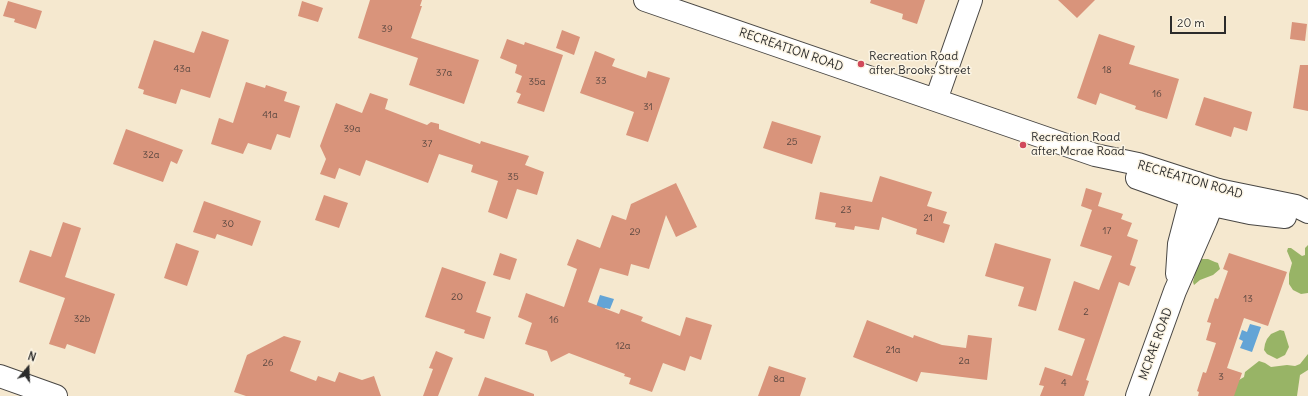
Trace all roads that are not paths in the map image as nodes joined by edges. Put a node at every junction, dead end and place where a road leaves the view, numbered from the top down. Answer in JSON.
{"nodes":[{"id":1,"x":645,"y":0,"type":"edge"},
{"id":2,"x":971,"y":0,"type":"edge"},
{"id":3,"x":936,"y":100,"type":"junction"},
{"id":4,"x":1194,"y":191,"type":"junction"},
{"id":5,"x":1215,"y":198,"type":"junction"},
{"id":6,"x":1308,"y":212,"type":"edge"},
{"id":7,"x":1308,"y":218,"type":"edge"},
{"id":8,"x":1175,"y":291,"type":"junction"},
{"id":9,"x":0,"y":376,"type":"edge"},
{"id":10,"x":56,"y":396,"type":"edge"},
{"id":11,"x":1137,"y":396,"type":"edge"}],
"edges":[{"from":1,"to":3,"type":"street","name":"RECREATION ROAD"},
{"from":2,"to":3,"type":"street"},
{"from":3,"to":4,"type":"street","name":"RECREATION ROAD"},
{"from":4,"to":5,"type":"street","name":"RECREATION ROAD"},
{"from":4,"to":8,"type":"street","name":"MCRAE ROAD"},
{"from":5,"to":6,"type":"street","name":"RECREATION ROAD"},
{"from":5,"to":7,"type":"street","name":"RECREATION ROAD"},
{"from":5,"to":8,"type":"street","name":"MCRAE ROAD"},
{"from":8,"to":11,"type":"street","name":"MCRAE ROAD"},
{"from":9,"to":10,"type":"street"}]}
